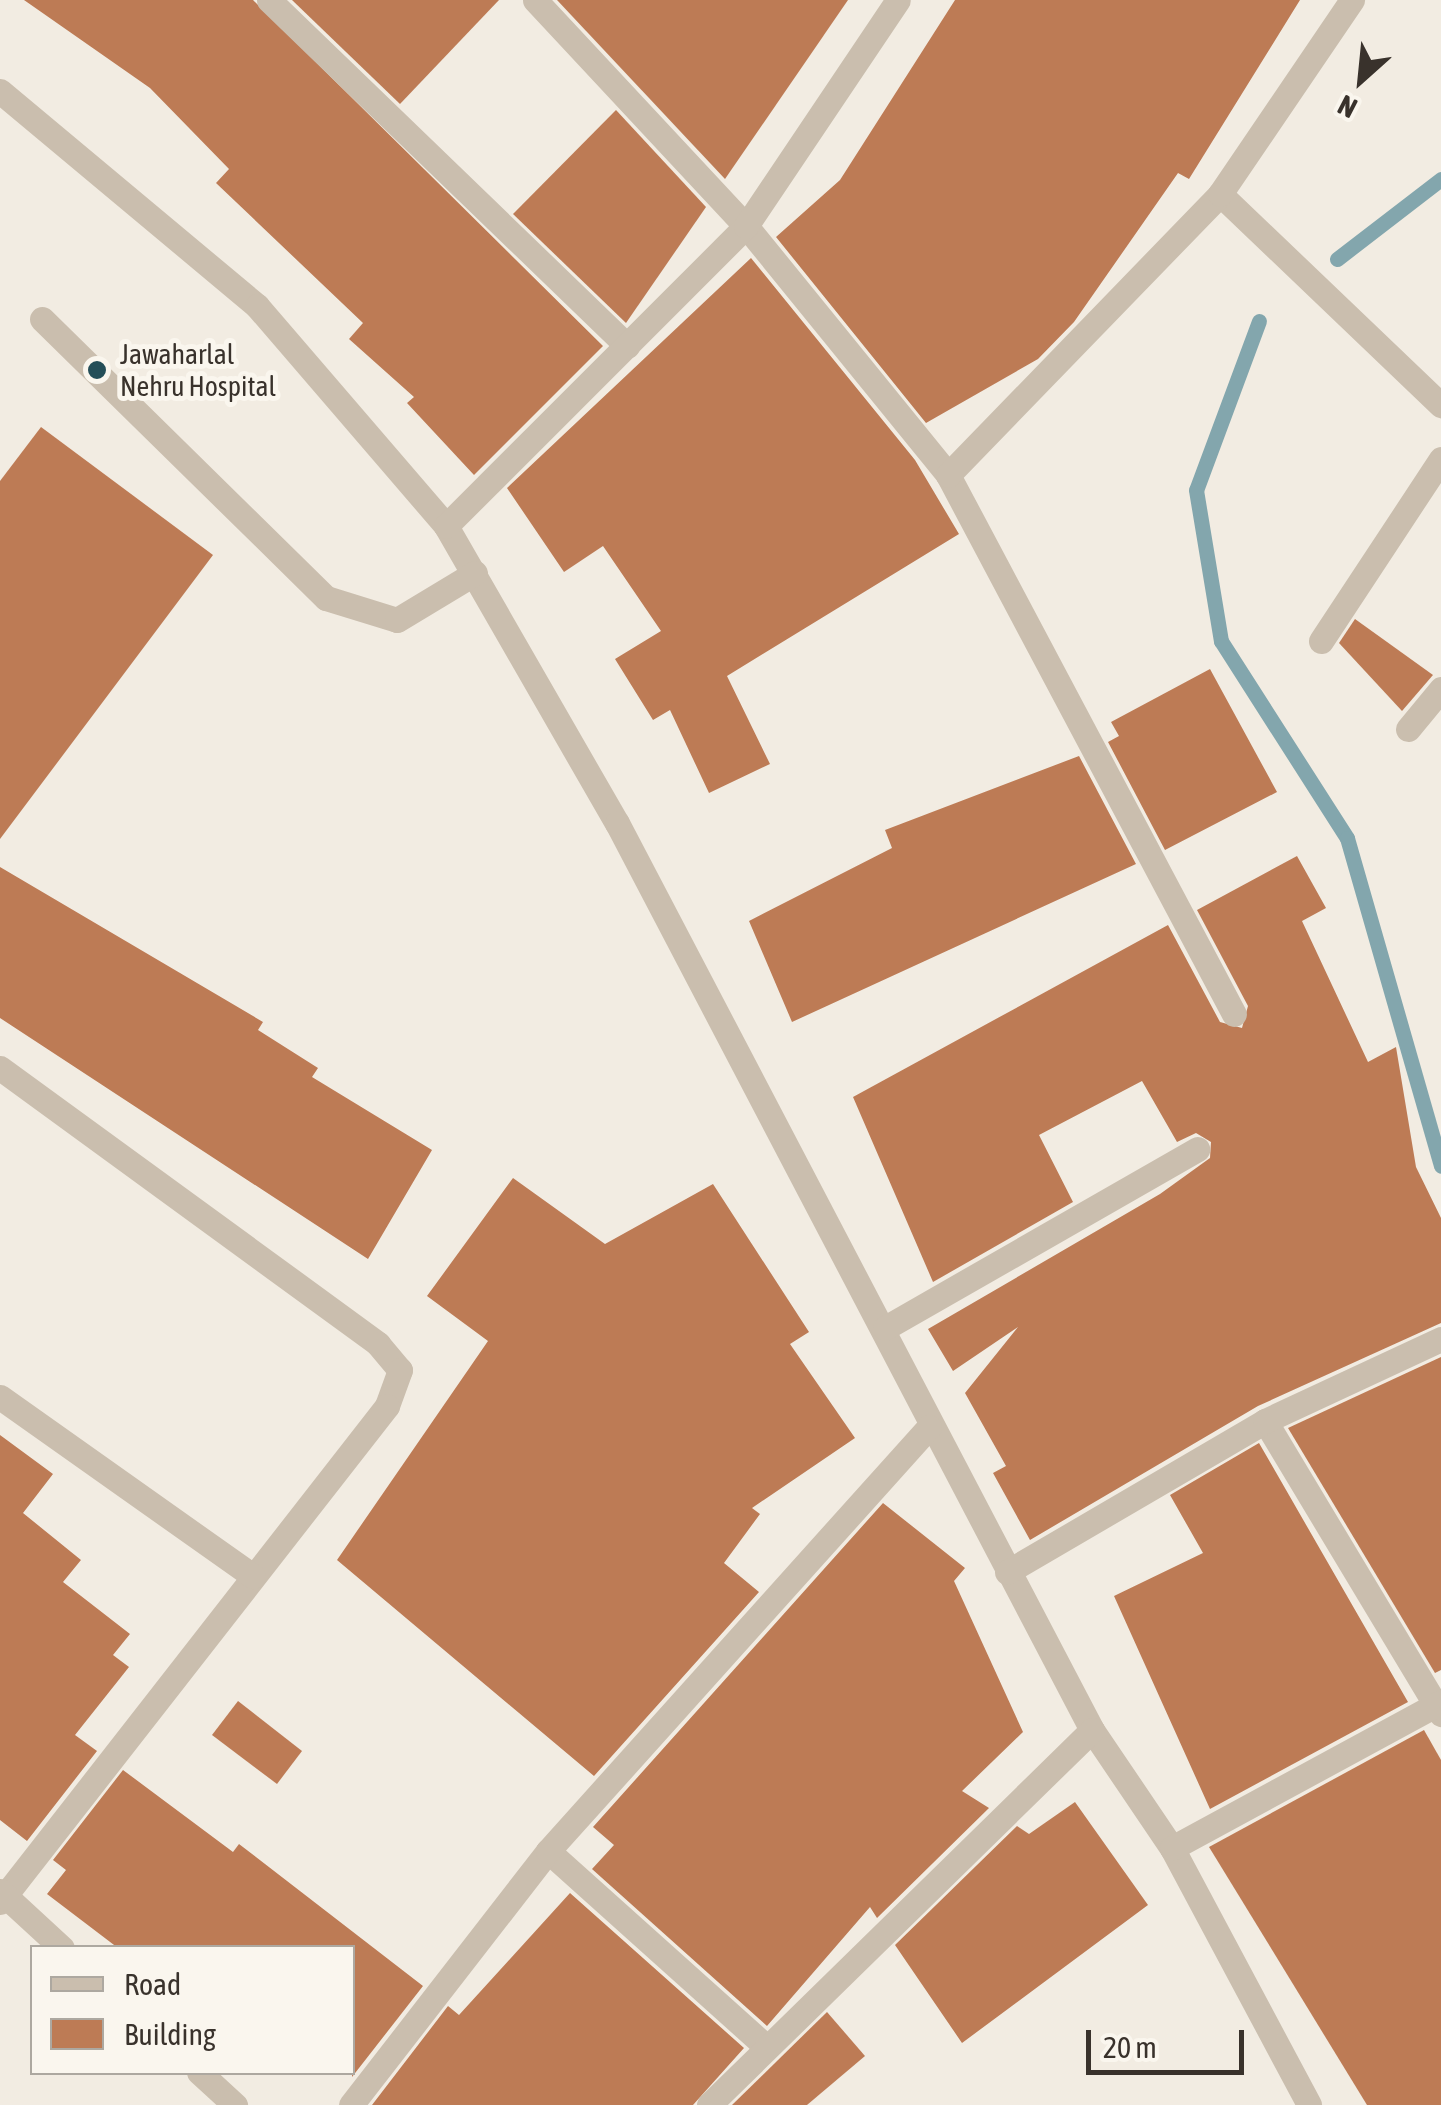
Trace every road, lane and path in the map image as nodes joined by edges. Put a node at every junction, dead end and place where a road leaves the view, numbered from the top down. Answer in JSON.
{"nodes":[{"id":1,"x":269,"y":0,"type":"edge"},
{"id":2,"x":535,"y":0,"type":"edge"},
{"id":3,"x":898,"y":0,"type":"edge"},
{"id":4,"x":1352,"y":0,"type":"edge"},
{"id":5,"x":1,"y":91,"type":"edge"},
{"id":6,"x":1220,"y":194,"type":"junction"},
{"id":7,"x":746,"y":226,"type":"junction"},
{"id":8,"x":42,"y":319,"type":"dead end"},
{"id":9,"x":627,"y":346,"type":"junction"},
{"id":10,"x":1441,"y":405,"type":"edge"},
{"id":11,"x":1441,"y":459,"type":"edge"},
{"id":12,"x":948,"y":476,"type":"junction"},
{"id":13,"x":446,"y":526,"type":"junction"},
{"id":14,"x":475,"y":574,"type":"junction"},
{"id":15,"x":1320,"y":642,"type":"dead end"},
{"id":16,"x":1441,"y":688,"type":"edge"},
{"id":17,"x":1408,"y":729,"type":"dead end"},
{"id":18,"x":1234,"y":1014,"type":"dead end"},
{"id":19,"x":0,"y":1068,"type":"edge"},
{"id":20,"x":1197,"y":1149,"type":"dead end"},
{"id":21,"x":886,"y":1328,"type":"junction"},
{"id":22,"x":1441,"y":1338,"type":"edge"},
{"id":23,"x":0,"y":1397,"type":"edge"},
{"id":24,"x":1266,"y":1421,"type":"junction"},
{"id":25,"x":930,"y":1427,"type":"junction"},
{"id":26,"x":1007,"y":1572,"type":"junction"},
{"id":27,"x":253,"y":1576,"type":"junction"},
{"id":28,"x":1439,"y":1707,"type":"edge"},
{"id":29,"x":1092,"y":1730,"type":"junction"},
{"id":30,"x":1172,"y":1848,"type":"junction"},
{"id":31,"x":548,"y":1851,"type":"junction"},
{"id":32,"x":2,"y":1897,"type":"edge"},
{"id":33,"x":58,"y":1945,"type":"edge"},
{"id":34,"x":764,"y":2044,"type":"junction"},
{"id":35,"x":202,"y":2075,"type":"edge"},
{"id":36,"x":235,"y":2105,"type":"edge"},
{"id":37,"x":351,"y":2105,"type":"edge"},
{"id":38,"x":709,"y":2105,"type":"edge"},
{"id":39,"x":1309,"y":2105,"type":"edge"}],
"edges":[{"from":1,"to":9,"type":"street"},
{"from":2,"to":7,"type":"street"},
{"from":3,"to":7,"type":"street"},
{"from":4,"to":6,"type":"street"},
{"from":5,"to":13,"type":"street"},
{"from":6,"to":10,"type":"street"},
{"from":6,"to":12,"type":"street"},
{"from":7,"to":9,"type":"street"},
{"from":7,"to":12,"type":"street"},
{"from":8,"to":14,"type":"street"},
{"from":9,"to":13,"type":"street"},
{"from":11,"to":15,"type":"street"},
{"from":12,"to":18,"type":"street"},
{"from":13,"to":14,"type":"street"},
{"from":14,"to":21,"type":"street"},
{"from":16,"to":17,"type":"street"},
{"from":19,"to":27,"type":"street"},
{"from":20,"to":21,"type":"street"},
{"from":21,"to":25,"type":"street"},
{"from":22,"to":24,"type":"street"},
{"from":23,"to":27,"type":"street"},
{"from":24,"to":26,"type":"street"},
{"from":24,"to":28,"type":"street"},
{"from":25,"to":26,"type":"street"},
{"from":25,"to":31,"type":"street"},
{"from":26,"to":29,"type":"street"},
{"from":27,"to":32,"type":"street"},
{"from":28,"to":30,"type":"street"},
{"from":29,"to":30,"type":"street"},
{"from":29,"to":34,"type":"street"},
{"from":30,"to":39,"type":"street"},
{"from":31,"to":34,"type":"street"},
{"from":31,"to":37,"type":"street"},
{"from":32,"to":33,"type":"street"},
{"from":34,"to":38,"type":"street"},
{"from":35,"to":36,"type":"street"}]}
